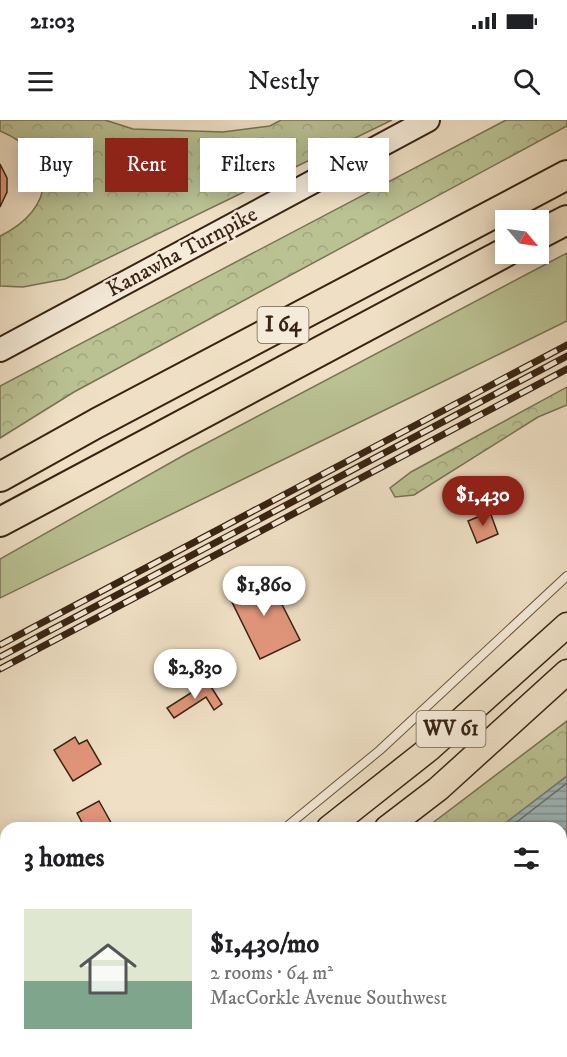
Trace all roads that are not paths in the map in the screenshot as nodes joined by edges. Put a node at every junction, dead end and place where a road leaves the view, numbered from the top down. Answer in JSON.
{"nodes":[{"id":1,"x":428,"y":120,"type":"edge"},
{"id":2,"x":567,"y":175,"type":"edge"},
{"id":3,"x":567,"y":220,"type":"edge"},
{"id":4,"x":549,"y":229,"type":"edge"},
{"id":5,"x":495,"y":258,"type":"edge"},
{"id":6,"x":0,"y":350,"type":"edge"},
{"id":7,"x":0,"y":477,"type":"edge"},
{"id":8,"x":0,"y":522,"type":"edge"},
{"id":9,"x":567,"y":576,"type":"edge"},
{"id":10,"x":567,"y":625,"type":"edge"},
{"id":11,"x":567,"y":672,"type":"edge"},
{"id":12,"x":292,"y":822,"type":"edge"},
{"id":13,"x":337,"y":822,"type":"edge"},
{"id":14,"x":395,"y":822,"type":"edge"}],
"edges":[{"from":1,"to":6,"type":"main road","name":"Kanawha Turnpike"},
{"from":2,"to":7,"type":"highway","number":"I 64"},
{"from":3,"to":4,"type":"highway"},
{"from":5,"to":8,"type":"highway","number":"I 64"},
{"from":9,"to":12,"type":"lane"},
{"from":10,"to":13,"type":"main road","number":"WV 61"},
{"from":11,"to":14,"type":"main road","number":"WV 61"}]}
